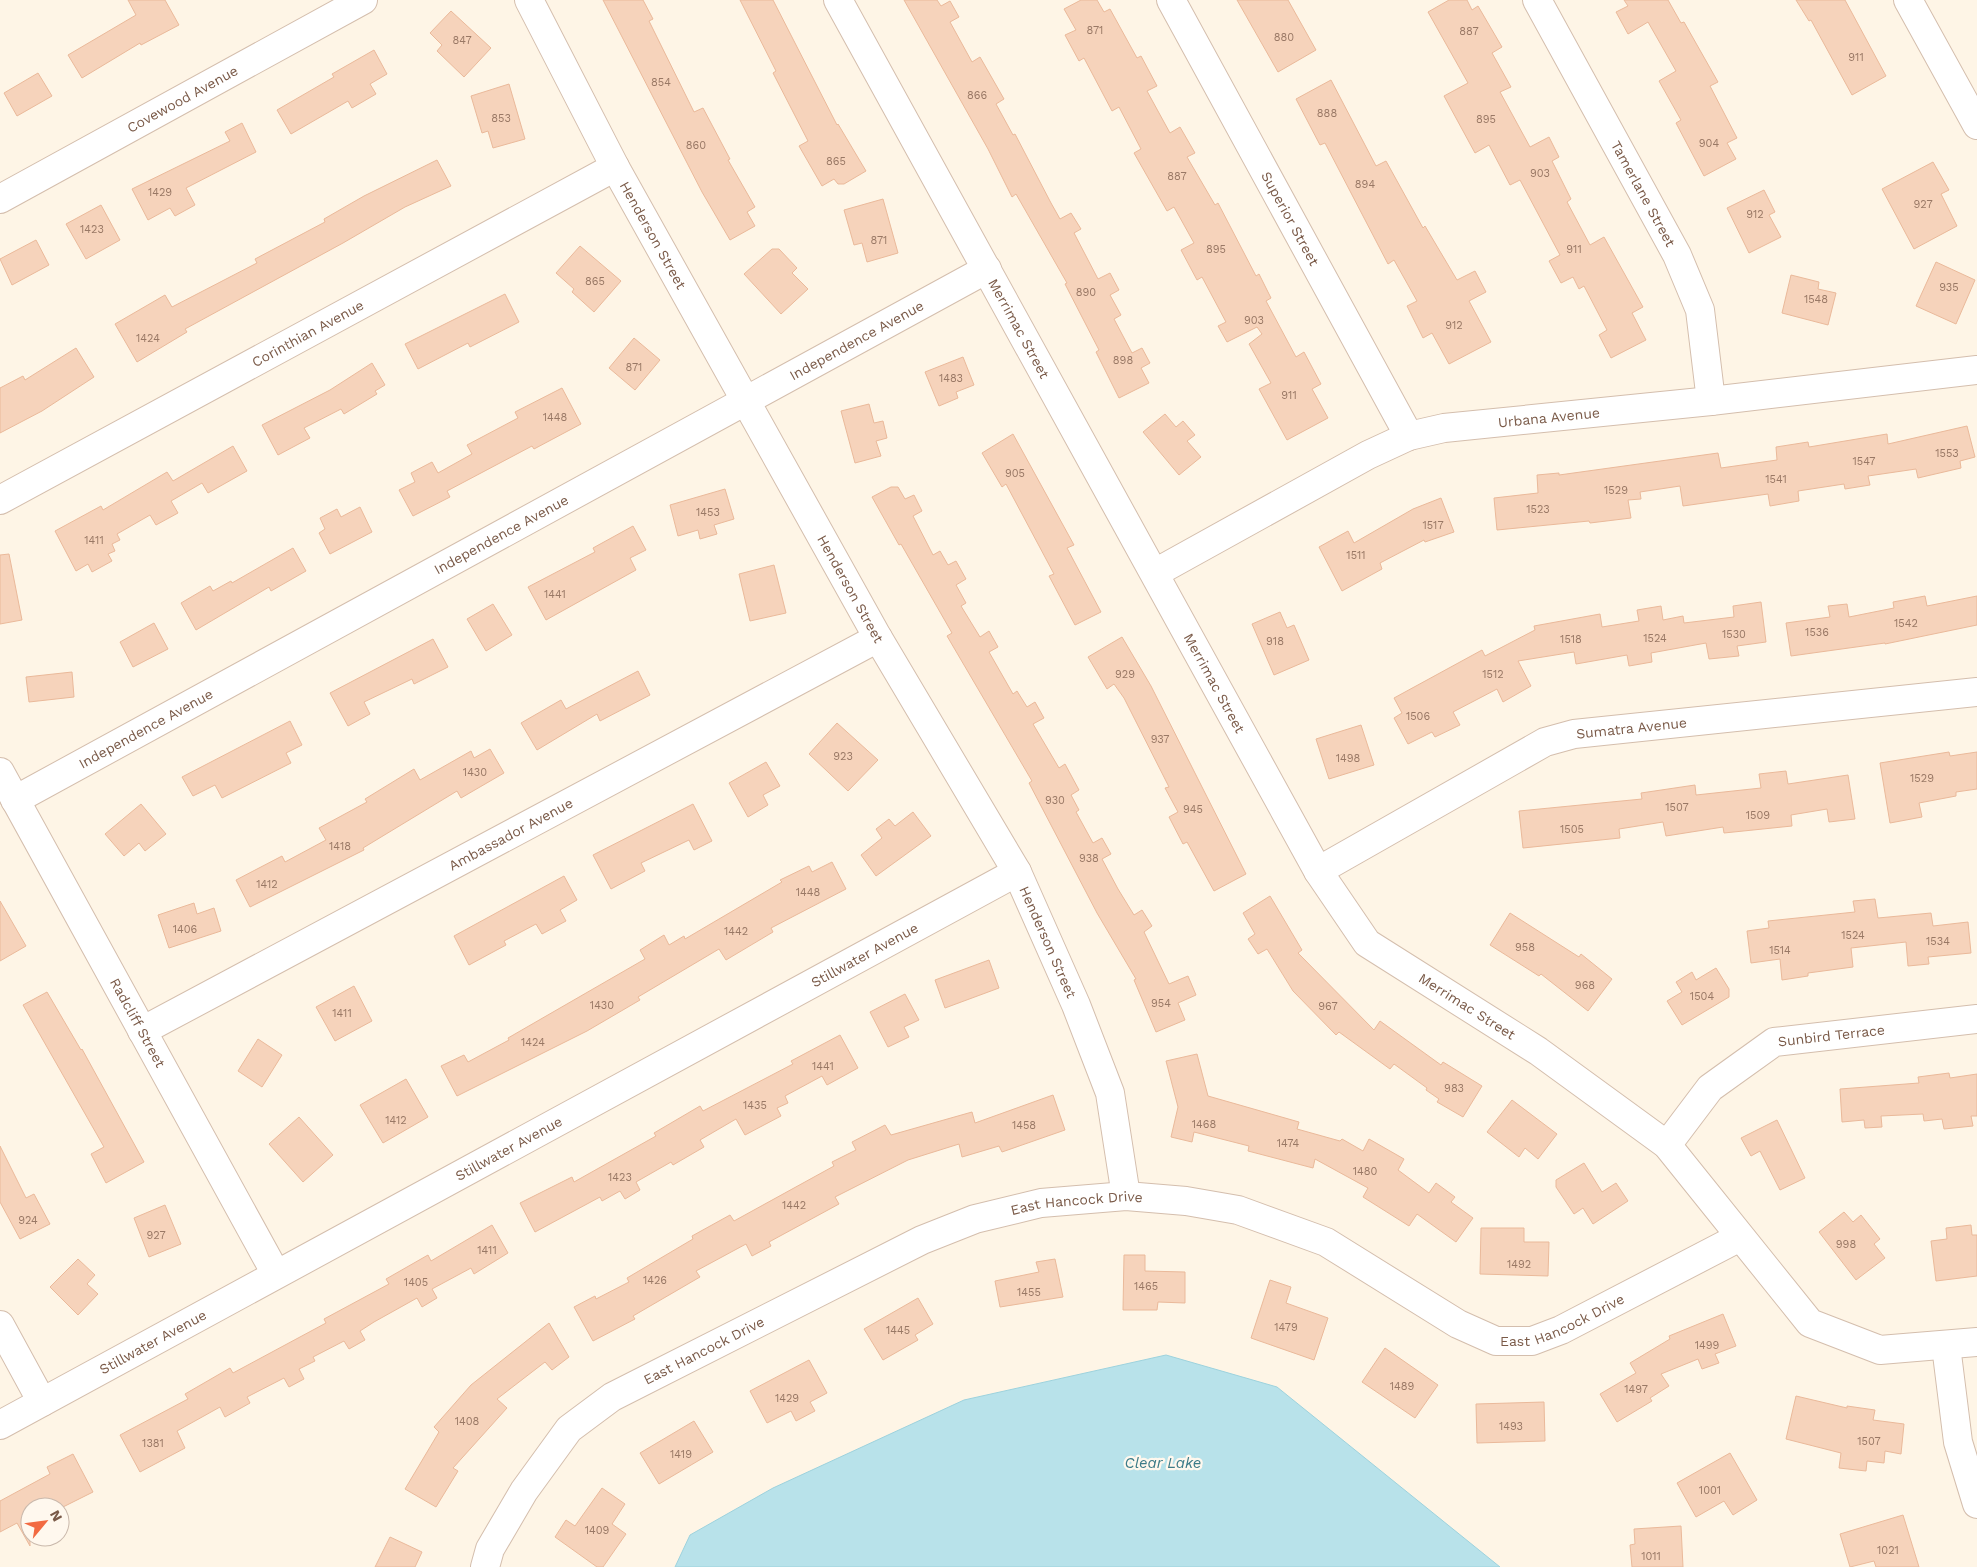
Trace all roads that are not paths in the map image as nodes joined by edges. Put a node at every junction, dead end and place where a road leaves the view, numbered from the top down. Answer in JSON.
{"nodes":[{"id":1,"x":363,"y":0,"type":"edge"},
{"id":2,"x":529,"y":0,"type":"edge"},
{"id":3,"x":838,"y":0,"type":"edge"},
{"id":4,"x":1171,"y":0,"type":"edge"},
{"id":5,"x":1537,"y":0,"type":"edge"},
{"id":6,"x":1908,"y":0,"type":"edge"},
{"id":7,"x":1977,"y":124,"type":"edge"},
{"id":8,"x":616,"y":168,"type":"junction"},
{"id":9,"x":0,"y":199,"type":"edge"},
{"id":10,"x":987,"y":268,"type":"junction"},
{"id":11,"x":1977,"y":370,"type":"edge"},
{"id":12,"x":746,"y":400,"type":"junction"},
{"id":13,"x":1711,"y":401,"type":"junction"},
{"id":14,"x":1409,"y":436,"type":"junction"},
{"id":15,"x":0,"y":500,"type":"edge"},
{"id":16,"x":1155,"y":573,"type":"junction"},
{"id":17,"x":878,"y":638,"type":"junction"},
{"id":18,"x":1977,"y":692,"type":"edge"},
{"id":19,"x":0,"y":772,"type":"edge"},
{"id":20,"x":15,"y":800,"type":"junction"},
{"id":21,"x":1318,"y":871,"type":"junction"},
{"id":22,"x":1017,"y":872,"type":"junction"},
{"id":23,"x":1977,"y":1019,"type":"edge"},
{"id":24,"x":142,"y":1031,"type":"junction"},
{"id":25,"x":1667,"y":1145,"type":"junction"},
{"id":26,"x":1126,"y":1196,"type":"junction"},
{"id":27,"x":1740,"y":1236,"type":"junction"},
{"id":28,"x":276,"y":1274,"type":"junction"},
{"id":29,"x":0,"y":1325,"type":"edge"},
{"id":30,"x":1977,"y":1342,"type":"edge"},
{"id":31,"x":1946,"y":1346,"type":"junction"},
{"id":32,"x":42,"y":1402,"type":"junction"},
{"id":33,"x":0,"y":1424,"type":"edge"},
{"id":34,"x":1977,"y":1504,"type":"edge"},
{"id":35,"x":485,"y":1567,"type":"edge"}],
"edges":[{"from":1,"to":9,"type":"street","name":"Covewood Avenue"},
{"from":2,"to":8,"type":"street","name":"Henderson Street"},
{"from":3,"to":10,"type":"street","name":"Merrimac Street"},
{"from":4,"to":14,"type":"street","name":"Superior Street"},
{"from":5,"to":13,"type":"street","name":"Tamerlane Street"},
{"from":6,"to":7,"type":"street"},
{"from":8,"to":12,"type":"street","name":"Henderson Street"},
{"from":8,"to":15,"type":"street","name":"Corinthian Avenue"},
{"from":10,"to":12,"type":"street","name":"Independence Avenue"},
{"from":10,"to":16,"type":"street","name":"Merrimac Street"},
{"from":11,"to":13,"type":"street","name":"Urbana Avenue"},
{"from":12,"to":17,"type":"street","name":"Henderson Street"},
{"from":12,"to":20,"type":"street","name":"Independence Avenue"},
{"from":13,"to":14,"type":"street","name":"Urbana Avenue"},
{"from":14,"to":16,"type":"street","name":"Urbana Avenue"},
{"from":16,"to":21,"type":"street","name":"Merrimac Street"},
{"from":17,"to":22,"type":"street","name":"Henderson Street"},
{"from":17,"to":24,"type":"street","name":"Ambassador Avenue"},
{"from":18,"to":21,"type":"street","name":"Sumatra Avenue"},
{"from":19,"to":20,"type":"street","name":"Radcliff Street"},
{"from":20,"to":24,"type":"street","name":"Radcliff Street"},
{"from":21,"to":25,"type":"street","name":"Merrimac Street"},
{"from":22,"to":26,"type":"street","name":"Henderson Street"},
{"from":22,"to":28,"type":"street","name":"Stillwater Avenue"},
{"from":23,"to":25,"type":"street","name":"Sunbird Terrace"},
{"from":24,"to":28,"type":"street","name":"Radcliff Street"},
{"from":25,"to":27,"type":"street","name":"Merrimac Street"},
{"from":26,"to":27,"type":"street","name":"East Hancock Drive"},
{"from":26,"to":35,"type":"street","name":"East Hancock Drive"},
{"from":27,"to":31,"type":"street","name":"Merrimac Street"},
{"from":28,"to":32,"type":"street","name":"Stillwater Avenue"},
{"from":29,"to":32,"type":"street"},
{"from":30,"to":31,"type":"street","name":"Merrimac Street"},
{"from":31,"to":34,"type":"street"},
{"from":32,"to":33,"type":"street","name":"Stillwater Avenue"}]}
